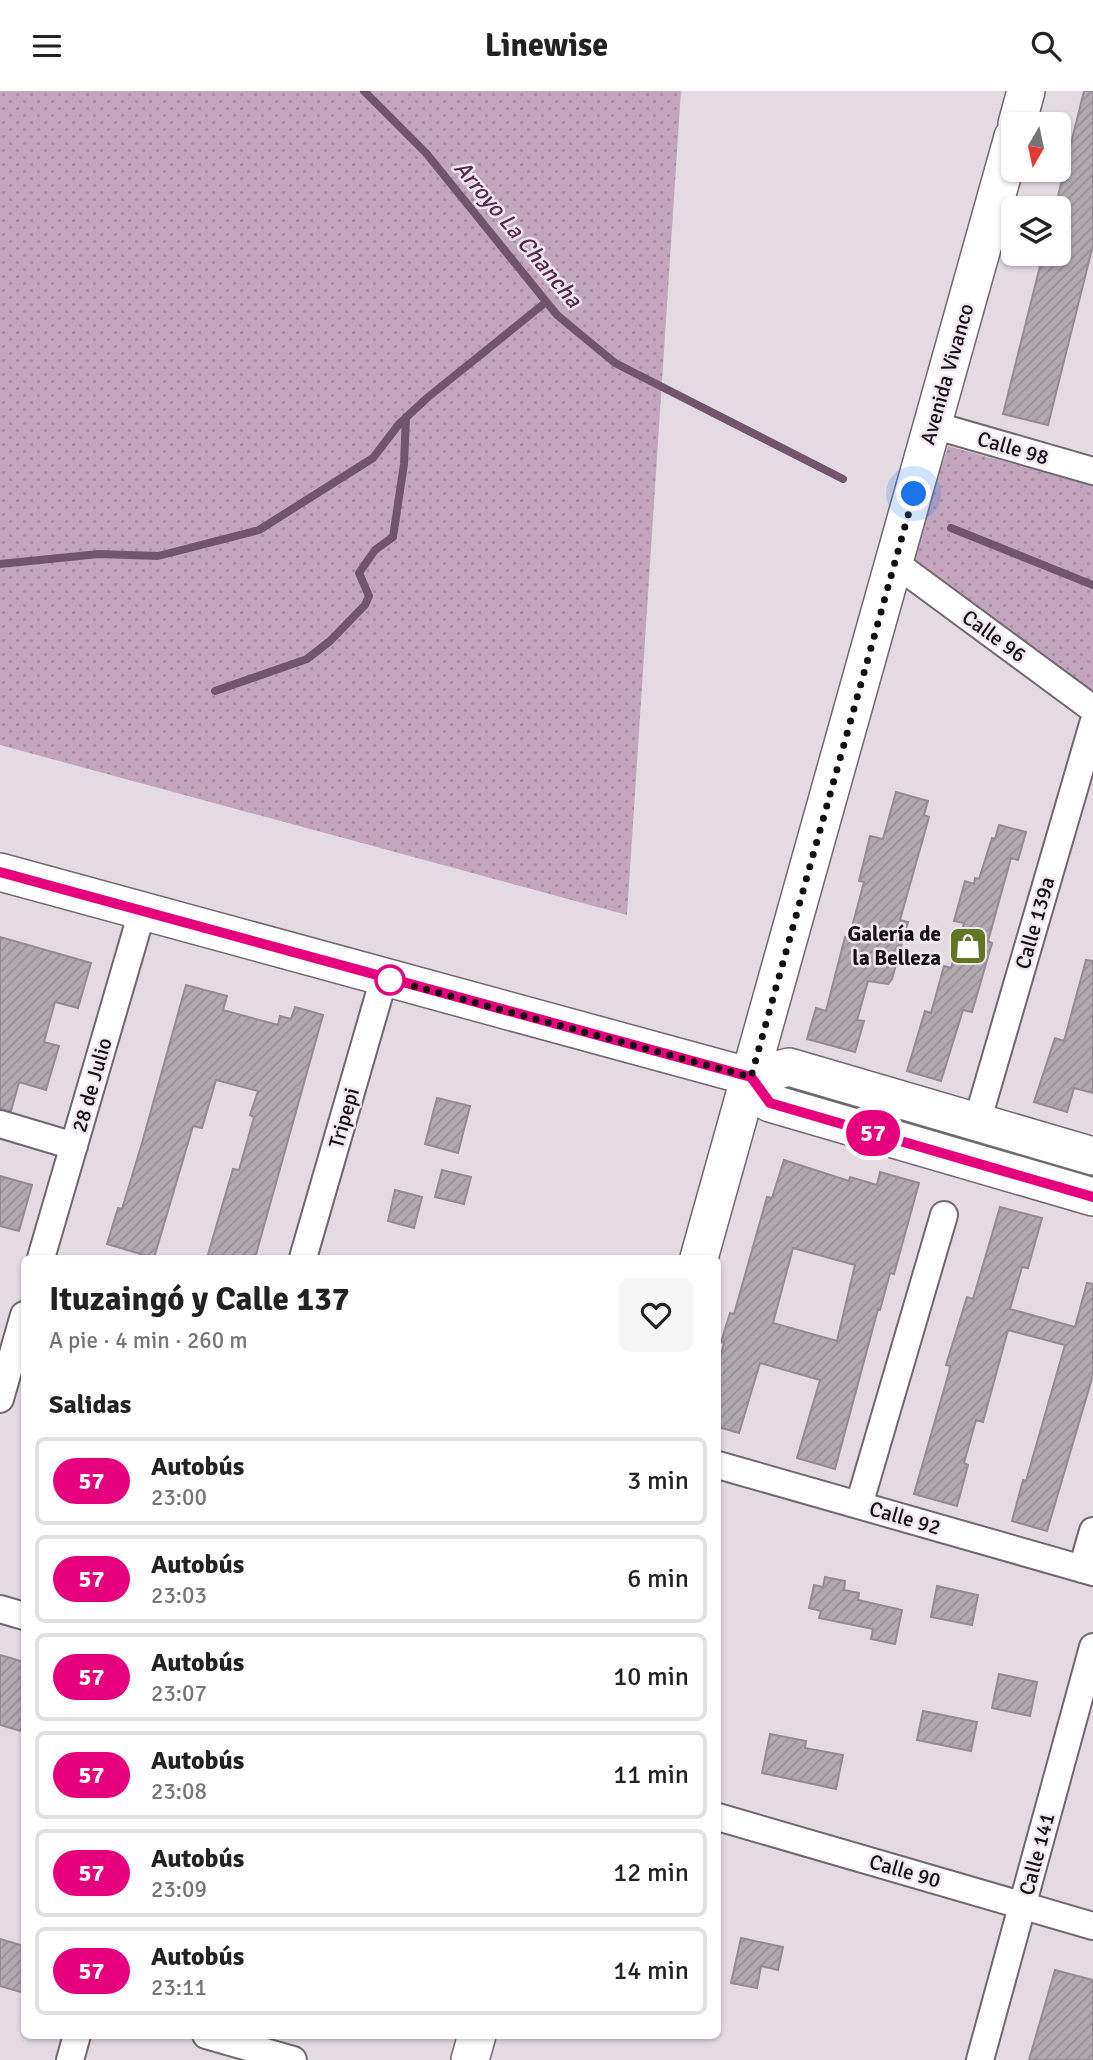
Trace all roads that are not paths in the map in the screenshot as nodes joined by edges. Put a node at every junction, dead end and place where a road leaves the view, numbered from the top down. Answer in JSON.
{"nodes":[{"id":1,"x":1026,"y":91,"type":"edge"},
{"id":2,"x":1020,"y":112,"type":"edge"},
{"id":3,"x":1001,"y":180,"type":"edge"},
{"id":4,"x":933,"y":425,"type":"junction"},
{"id":5,"x":1093,"y":471,"type":"edge"},
{"id":6,"x":895,"y":563,"type":"junction"},
{"id":7,"x":1093,"y":709,"type":"edge"},
{"id":8,"x":1093,"y":724,"type":"edge"},
{"id":9,"x":0,"y":872,"type":"edge"},
{"id":10,"x":142,"y":912,"type":"junction"},
{"id":11,"x":384,"y":978,"type":"junction"},
{"id":12,"x":751,"y":1077,"type":"junction"},
{"id":13,"x":977,"y":1122,"type":"junction"},
{"id":14,"x":0,"y":1124,"type":"edge"},
{"id":15,"x":74,"y":1146,"type":"junction"},
{"id":16,"x":1093,"y":1156,"type":"edge"},
{"id":17,"x":1093,"y":1197,"type":"edge"},
{"id":18,"x":944,"y":1215,"type":"dead end"},
{"id":19,"x":42,"y":1255,"type":"edge"},
{"id":20,"x":304,"y":1255,"type":"edge"},
{"id":21,"x":700,"y":1255,"type":"edge"},
{"id":22,"x":21,"y":1322,"type":"edge"},
{"id":23,"x":5,"y":1360,"type":"edge"},
{"id":24,"x":0,"y":1399,"type":"edge"},
{"id":25,"x":721,"y":1466,"type":"edge"},
{"id":26,"x":859,"y":1505,"type":"junction"},
{"id":27,"x":1093,"y":1531,"type":"edge"},
{"id":28,"x":1088,"y":1570,"type":"edge"},
{"id":29,"x":0,"y":1609,"type":"edge"},
{"id":30,"x":21,"y":1615,"type":"edge"},
{"id":31,"x":1093,"y":1647,"type":"edge"},
{"id":32,"x":721,"y":1818,"type":"edge"},
{"id":33,"x":1023,"y":1906,"type":"junction"},
{"id":34,"x":1093,"y":1926,"type":"edge"},
{"id":35,"x":76,"y":2039,"type":"edge"},
{"id":36,"x":220,"y":2039,"type":"edge"},
{"id":37,"x":476,"y":2039,"type":"edge"},
{"id":38,"x":70,"y":2060,"type":"edge"},
{"id":39,"x":293,"y":2060,"type":"edge"},
{"id":40,"x":470,"y":2060,"type":"edge"},
{"id":41,"x":980,"y":2060,"type":"edge"}],
"edges":[{"from":1,"to":2,"type":"street"},
{"from":3,"to":4,"type":"street","name":"Avenida Vivanco"},
{"from":4,"to":5,"type":"street","name":"Calle 98"},
{"from":4,"to":6,"type":"street","name":"Avenida Vivanco"},
{"from":6,"to":7,"type":"street","name":"Calle 96"},
{"from":6,"to":12,"type":"street","name":"Avenida Vivanco"},
{"from":8,"to":13,"type":"street","name":"Calle 139a"},
{"from":9,"to":10,"type":"street"},
{"from":10,"to":11,"type":"street"},
{"from":10,"to":15,"type":"street","name":"28 de Julio"},
{"from":11,"to":12,"type":"street"},
{"from":11,"to":20,"type":"street","name":"Tripepi"},
{"from":12,"to":13,"type":"street"},
{"from":12,"to":17,"type":"street"},
{"from":12,"to":21,"type":"street","name":"Avenida Vivanco"},
{"from":13,"to":16,"type":"street"},
{"from":14,"to":15,"type":"street"},
{"from":15,"to":19,"type":"street","name":"28 de Julio"},
{"from":18,"to":26,"type":"street"},
{"from":22,"to":23,"type":"street"},
{"from":23,"to":24,"type":"street"},
{"from":25,"to":26,"type":"street","name":"Calle 92"},
{"from":26,"to":28,"type":"street","name":"Calle 92"},
{"from":27,"to":28,"type":"street"},
{"from":29,"to":30,"type":"street"},
{"from":31,"to":33,"type":"street","name":"Calle 141"},
{"from":32,"to":33,"type":"street","name":"Calle 90"},
{"from":33,"to":34,"type":"street","name":"Calle 90"},
{"from":33,"to":41,"type":"street","name":"Calle 141"},
{"from":35,"to":38,"type":"street"},
{"from":36,"to":39,"type":"street"},
{"from":37,"to":40,"type":"street"}]}
